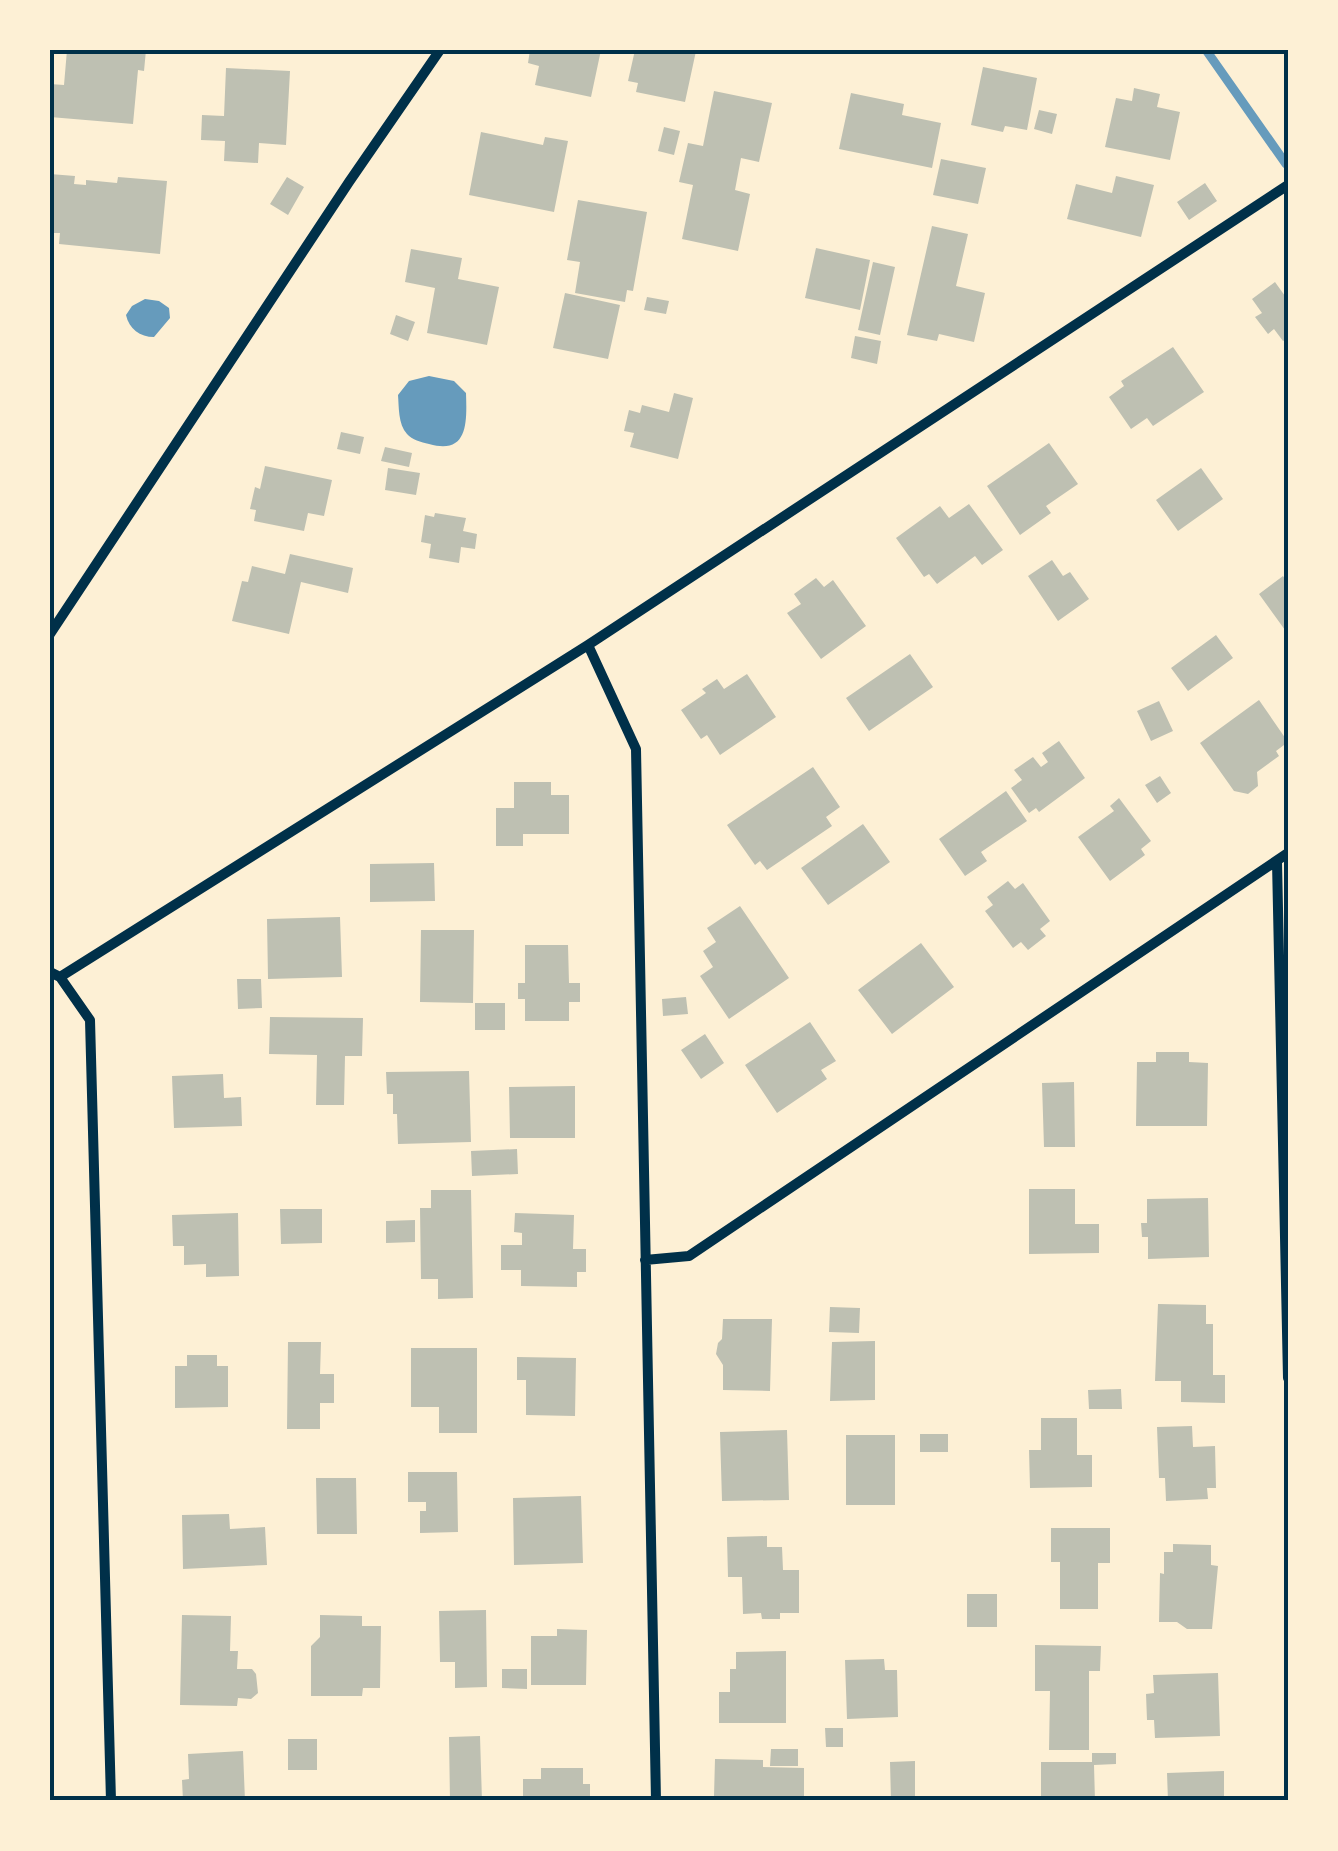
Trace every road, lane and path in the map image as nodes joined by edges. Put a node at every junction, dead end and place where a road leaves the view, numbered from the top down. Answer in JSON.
{"nodes":[{"id":1,"x":440,"y":50,"type":"edge"},
{"id":2,"x":1288,"y":185,"type":"edge"},
{"id":3,"x":50,"y":634,"type":"edge"},
{"id":4,"x":588,"y":645,"type":"junction"},
{"id":5,"x":1288,"y":854,"type":"edge"},
{"id":6,"x":1277,"y":862,"type":"junction"},
{"id":7,"x":55,"y":975,"type":"edge"},
{"id":8,"x":645,"y":1260,"type":"junction"},
{"id":9,"x":1288,"y":1378,"type":"edge"},
{"id":10,"x":111,"y":1801,"type":"edge"},
{"id":11,"x":656,"y":1801,"type":"edge"}],
"edges":[{"from":1,"to":3,"type":"street"},
{"from":2,"to":4,"type":"street"},
{"from":4,"to":7,"type":"street"},
{"from":4,"to":8,"type":"street"},
{"from":5,"to":6,"type":"street"},
{"from":6,"to":8,"type":"street"},
{"from":6,"to":9,"type":"street"},
{"from":7,"to":10,"type":"street"},
{"from":8,"to":11,"type":"street"}]}
